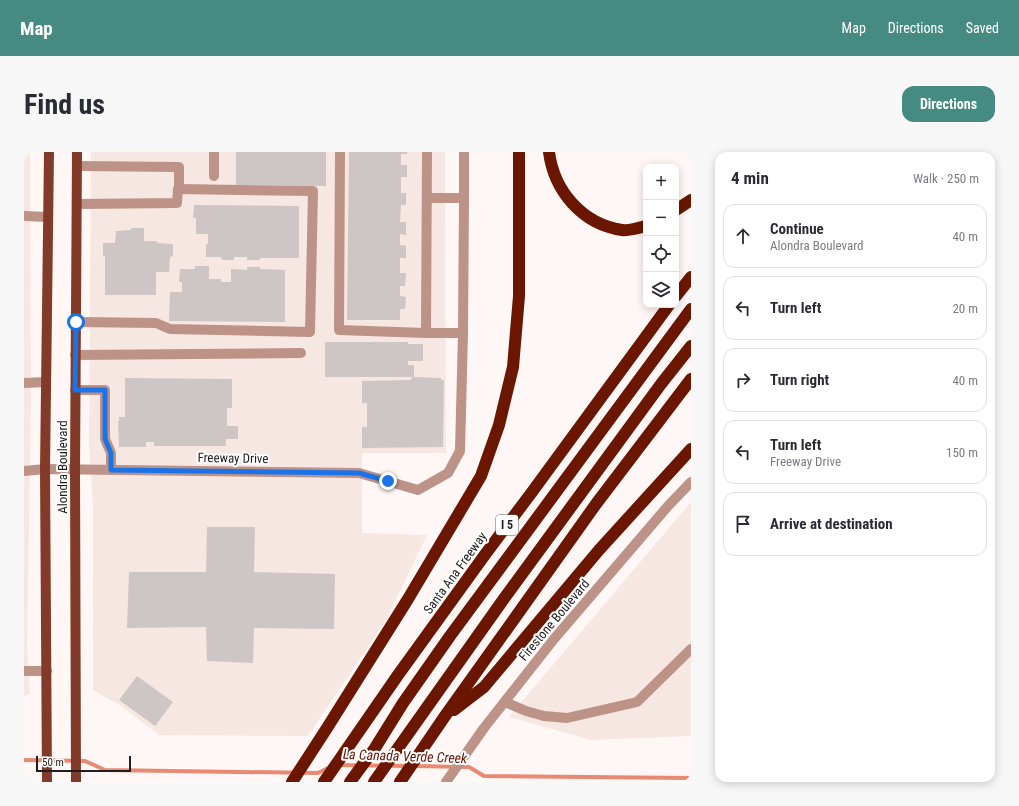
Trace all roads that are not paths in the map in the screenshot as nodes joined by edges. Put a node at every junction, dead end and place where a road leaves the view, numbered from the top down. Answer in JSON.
{"nodes":[{"id":1,"x":49,"y":152,"type":"edge"},
{"id":2,"x":77,"y":152,"type":"edge"},
{"id":3,"x":214,"y":152,"type":"edge"},
{"id":4,"x":340,"y":152,"type":"edge"},
{"id":5,"x":427,"y":152,"type":"edge"},
{"id":6,"x":464,"y":152,"type":"edge"},
{"id":7,"x":518,"y":152,"type":"edge"},
{"id":8,"x":549,"y":152,"type":"edge"},
{"id":9,"x":77,"y":166,"type":"junction"},
{"id":10,"x":214,"y":176,"type":"dead end"},
{"id":11,"x":179,"y":189,"type":"junction"},
{"id":12,"x":427,"y":198,"type":"junction"},
{"id":13,"x":464,"y":198,"type":"junction"},
{"id":14,"x":691,"y":200,"type":"edge"},
{"id":15,"x":77,"y":204,"type":"junction"},
{"id":16,"x":679,"y":208,"type":"edge"},
{"id":17,"x":24,"y":216,"type":"edge"},
{"id":18,"x":48,"y":217,"type":"junction"},
{"id":19,"x":643,"y":227,"type":"edge"},
{"id":20,"x":691,"y":277,"type":"edge"},
{"id":21,"x":679,"y":292,"type":"edge"},
{"id":22,"x":667,"y":308,"type":"edge"},
{"id":23,"x":691,"y":309,"type":"edge"},
{"id":24,"x":76,"y":322,"type":"junction"},
{"id":25,"x":426,"y":333,"type":"junction"},
{"id":26,"x":463,"y":333,"type":"junction"},
{"id":27,"x":691,"y":346,"type":"edge"},
{"id":28,"x":301,"y":353,"type":"dead end"},
{"id":29,"x":76,"y":355,"type":"junction"},
{"id":30,"x":691,"y":379,"type":"edge"},
{"id":31,"x":46,"y":382,"type":"junction"},
{"id":32,"x":24,"y":383,"type":"edge"},
{"id":33,"x":75,"y":390,"type":"junction"},
{"id":34,"x":691,"y":448,"type":"edge"},
{"id":35,"x":46,"y":469,"type":"junction"},
{"id":36,"x":24,"y":470,"type":"edge"},
{"id":37,"x":75,"y":470,"type":"junction"},
{"id":38,"x":111,"y":470,"type":"junction"},
{"id":39,"x":691,"y":482,"type":"edge"},
{"id":40,"x":691,"y":650,"type":"edge"},
{"id":41,"x":24,"y":671,"type":"edge"},
{"id":42,"x":47,"y":672,"type":"junction"},
{"id":43,"x":505,"y":702,"type":"junction"},
{"id":44,"x":445,"y":716,"type":"junction"},
{"id":45,"x":47,"y":782,"type":"edge"},
{"id":46,"x":76,"y":782,"type":"edge"},
{"id":47,"x":292,"y":782,"type":"edge"},
{"id":48,"x":324,"y":782,"type":"edge"},
{"id":49,"x":350,"y":782,"type":"edge"},
{"id":50,"x":374,"y":782,"type":"edge"},
{"id":51,"x":400,"y":782,"type":"edge"},
{"id":52,"x":446,"y":782,"type":"edge"}],
"edges":[{"from":1,"to":18,"type":"main road","name":"Alondra Boulevard"},
{"from":2,"to":9,"type":"main road","name":"Alondra Boulevard"},
{"from":3,"to":10,"type":"street"},
{"from":4,"to":25,"type":"street"},
{"from":5,"to":12,"type":"street"},
{"from":6,"to":13,"type":"street"},
{"from":7,"to":47,"type":"highway"},
{"from":8,"to":19,"type":"highway"},
{"from":9,"to":11,"type":"street"},
{"from":9,"to":15,"type":"main road","name":"Alondra Boulevard"},
{"from":11,"to":15,"type":"street"},
{"from":11,"to":24,"type":"street"},
{"from":12,"to":13,"type":"street"},
{"from":12,"to":25,"type":"street"},
{"from":13,"to":26,"type":"street"},
{"from":14,"to":16,"type":"highway"},
{"from":15,"to":24,"type":"main road","name":"Alondra Boulevard"},
{"from":17,"to":18,"type":"street"},
{"from":18,"to":31,"type":"main road","name":"Alondra Boulevard"},
{"from":20,"to":21,"type":"highway"},
{"from":22,"to":48,"type":"highway","name":"Santa Ana Freeway","number":"I 5"},
{"from":23,"to":49,"type":"highway"},
{"from":24,"to":29,"type":"main road","name":"Alondra Boulevard"},
{"from":25,"to":26,"type":"street"},
{"from":26,"to":38,"type":"street","name":"Freeway Drive"},
{"from":27,"to":50,"type":"highway"},
{"from":28,"to":29,"type":"street"},
{"from":29,"to":33,"type":"main road","name":"Alondra Boulevard"},
{"from":30,"to":44,"type":"highway"},
{"from":31,"to":32,"type":"street"},
{"from":31,"to":35,"type":"main road","name":"Alondra Boulevard"},
{"from":33,"to":37,"type":"main road","name":"Alondra Boulevard"},
{"from":33,"to":38,"type":"street"},
{"from":34,"to":44,"type":"highway"},
{"from":35,"to":36,"type":"street","name":"Freeway Drive"},
{"from":35,"to":37,"type":"street","name":"Freeway Drive"},
{"from":35,"to":42,"type":"main road","name":"Alondra Boulevard"},
{"from":37,"to":38,"type":"street","name":"Freeway Drive"},
{"from":37,"to":46,"type":"main road","name":"Alondra Boulevard"},
{"from":39,"to":43,"type":"street","name":"Firestone Boulevard"},
{"from":40,"to":43,"type":"street"},
{"from":41,"to":42,"type":"street"},
{"from":42,"to":45,"type":"main road","name":"Alondra Boulevard"},
{"from":43,"to":52,"type":"street","name":"Firestone Boulevard"},
{"from":44,"to":51,"type":"highway"}]}
